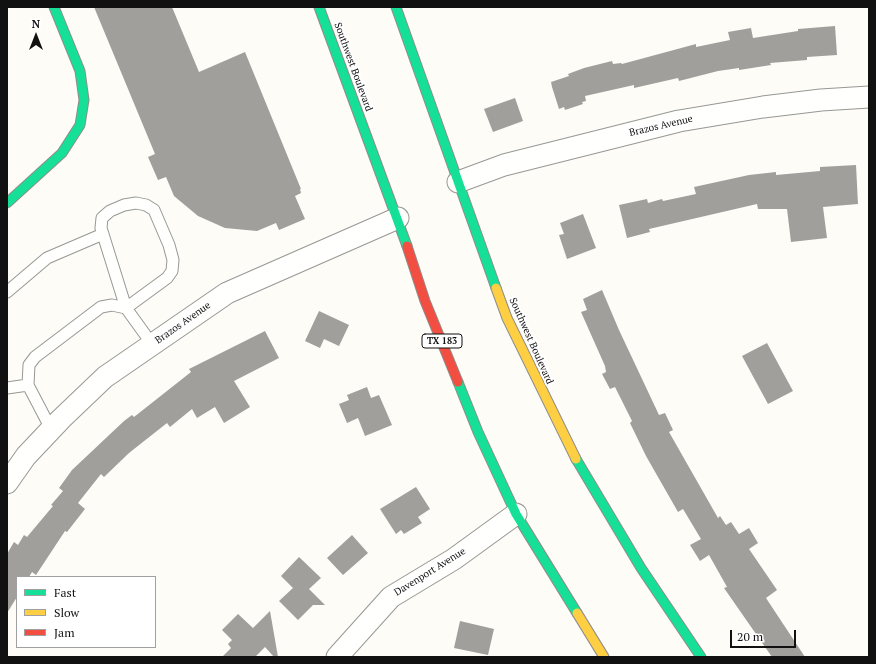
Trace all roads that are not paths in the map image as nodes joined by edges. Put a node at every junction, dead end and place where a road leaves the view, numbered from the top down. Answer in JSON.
{"nodes":[{"id":1,"x":54,"y":7,"type":"edge"},
{"id":2,"x":319,"y":7,"type":"edge"},
{"id":3,"x":396,"y":7,"type":"edge"},
{"id":4,"x":869,"y":97,"type":"edge"},
{"id":5,"x":458,"y":182,"type":"junction"},
{"id":6,"x":7,"y":203,"type":"edge"},
{"id":7,"x":398,"y":218,"type":"junction"},
{"id":8,"x":103,"y":234,"type":"junction"},
{"id":9,"x":7,"y":292,"type":"edge"},
{"id":10,"x":126,"y":308,"type":"junction"},
{"id":11,"x":152,"y":344,"type":"junction"},
{"id":12,"x":28,"y":385,"type":"junction"},
{"id":13,"x":7,"y":388,"type":"edge"},
{"id":14,"x":51,"y":429,"type":"junction"},
{"id":15,"x":7,"y":483,"type":"edge"},
{"id":16,"x":516,"y":514,"type":"junction"},
{"id":17,"x":337,"y":657,"type":"edge"},
{"id":18,"x":604,"y":657,"type":"edge"},
{"id":19,"x":701,"y":657,"type":"edge"}],
"edges":[{"from":1,"to":6,"type":"main road"},
{"from":2,"to":7,"type":"main road","name":"Southwest Boulevard","number":"TX 183"},
{"from":3,"to":5,"type":"main road","name":"Southwest Boulevard"},
{"from":4,"to":5,"type":"street","name":"Brazos Avenue"},
{"from":5,"to":19,"type":"main road","name":"Southwest Boulevard"},
{"from":7,"to":11,"type":"street","name":"Brazos Avenue"},
{"from":7,"to":16,"type":"main road","name":"Southwest Boulevard","number":"TX 183"},
{"from":8,"to":9,"type":"lane"},
{"from":8,"to":10,"type":"lane"},
{"from":8,"to":10,"type":"lane"},
{"from":10,"to":11,"type":"lane"},
{"from":10,"to":12,"type":"lane"},
{"from":11,"to":14,"type":"street","name":"Brazos Avenue"},
{"from":12,"to":13,"type":"lane"},
{"from":12,"to":14,"type":"lane"},
{"from":14,"to":15,"type":"street","name":"Brazos Avenue"},
{"from":16,"to":17,"type":"street","name":"Davenport Avenue"},
{"from":16,"to":18,"type":"main road","name":"Southwest Boulevard","number":"TX 183"}]}
